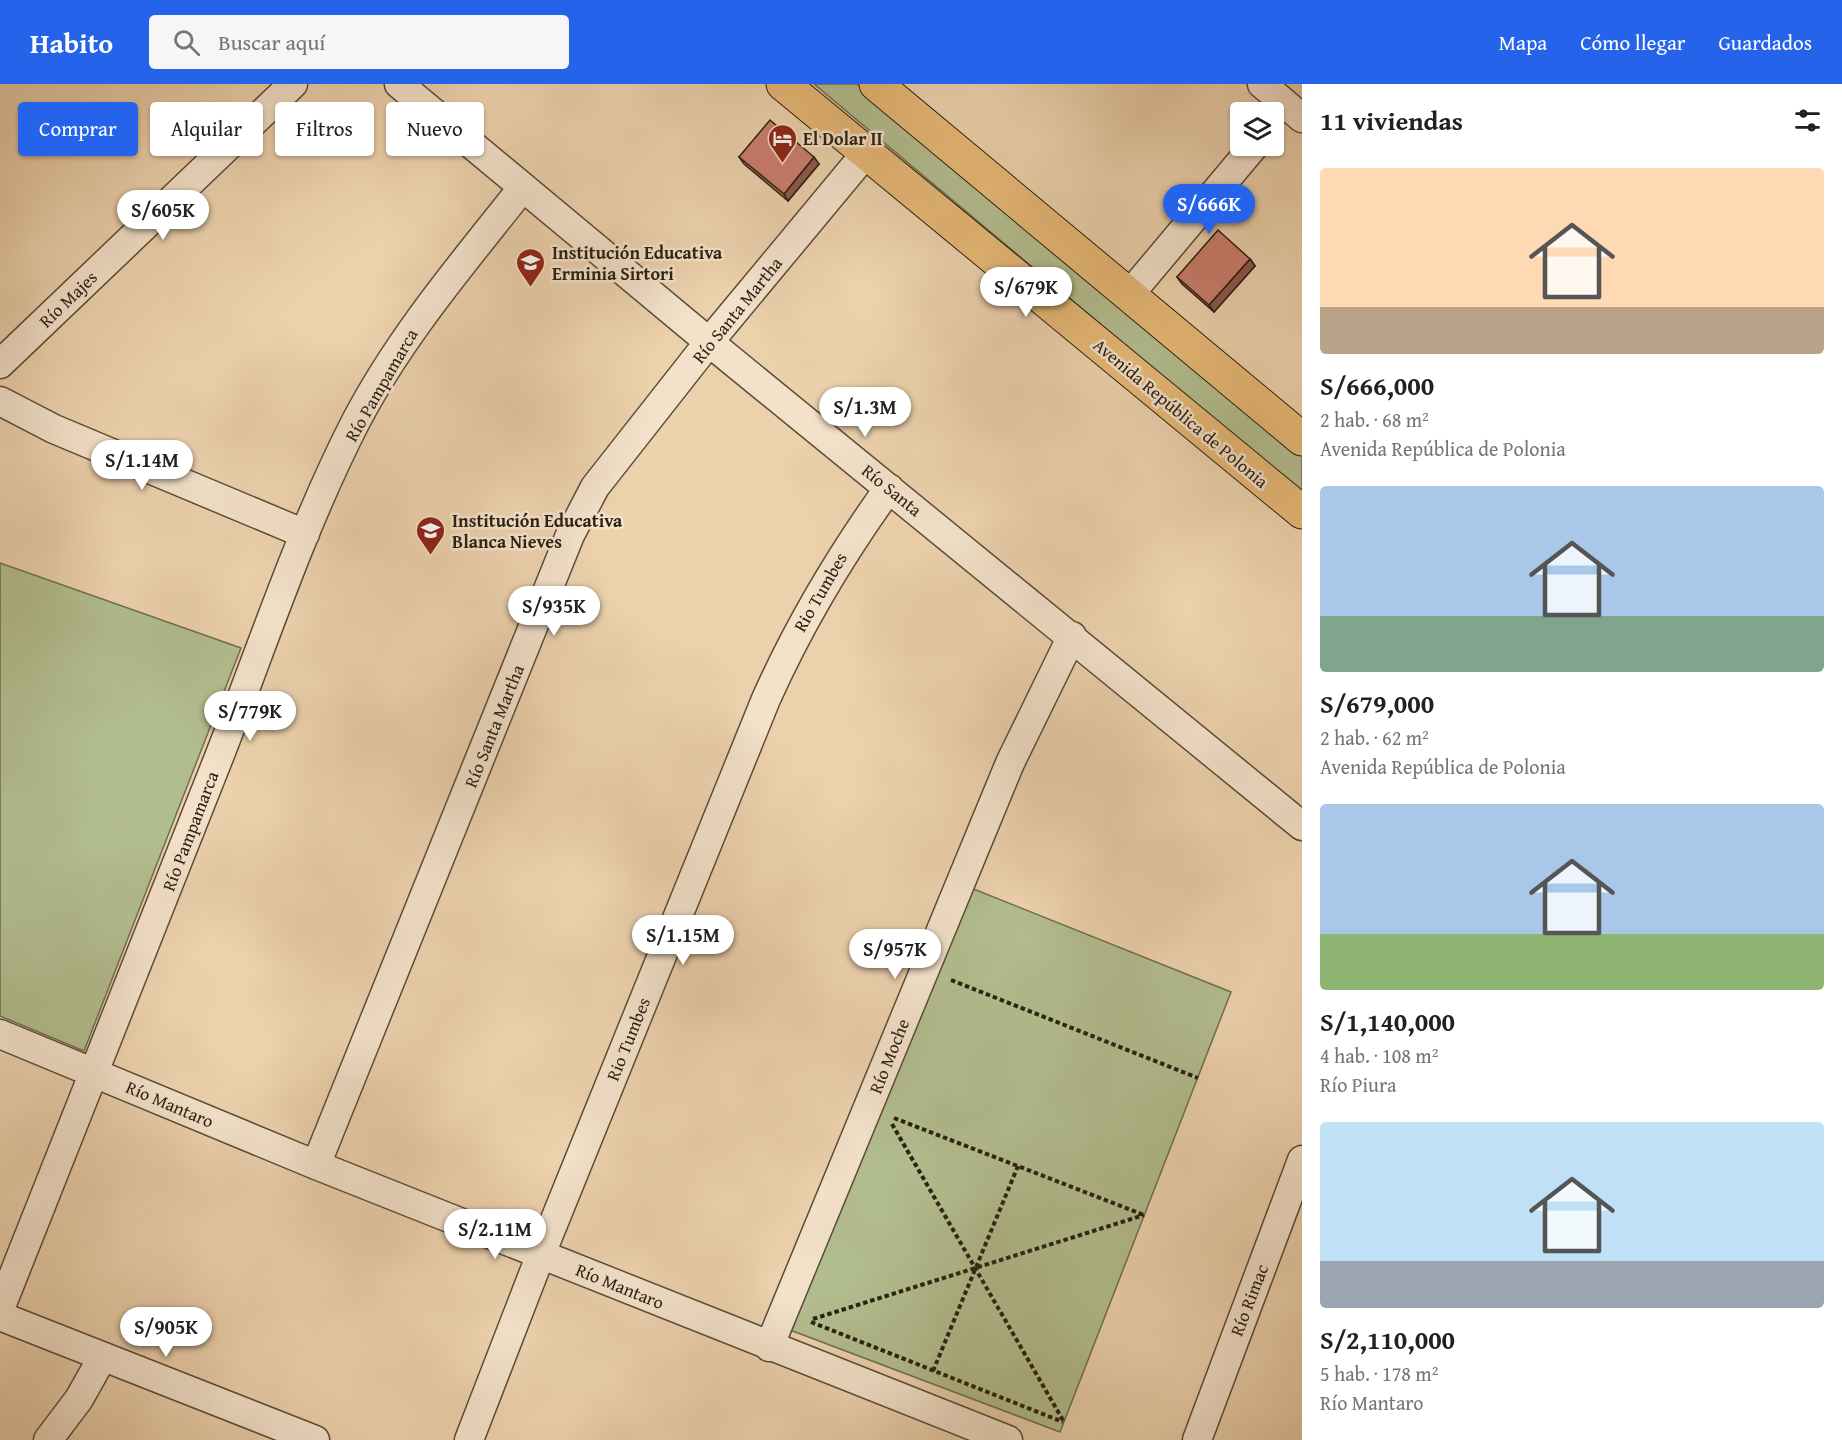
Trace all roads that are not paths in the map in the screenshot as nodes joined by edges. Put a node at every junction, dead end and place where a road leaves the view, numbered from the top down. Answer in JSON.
{"nodes":[{"id":1,"x":293,"y":84,"type":"edge"},
{"id":2,"x":399,"y":84,"type":"edge"},
{"id":3,"x":783,"y":84,"type":"edge"},
{"id":4,"x":876,"y":84,"type":"edge"},
{"id":5,"x":1262,"y":84,"type":"edge"},
{"id":6,"x":1288,"y":115,"type":"edge"},
{"id":7,"x":866,"y":153,"type":"junction"},
{"id":8,"x":1246,"y":156,"type":"edge"},
{"id":9,"x":523,"y":187,"type":"junction"},
{"id":10,"x":1129,"y":295,"type":"junction"},
{"id":11,"x":709,"y":342,"type":"junction"},
{"id":12,"x":0,"y":364,"type":"edge"},
{"id":13,"x":0,"y":401,"type":"edge"},
{"id":14,"x":1302,"y":439,"type":"edge"},
{"id":15,"x":889,"y":488,"type":"junction"},
{"id":16,"x":1302,"y":513,"type":"edge"},
{"id":17,"x":305,"y":534,"type":"junction"},
{"id":18,"x":1072,"y":636,"type":"junction"},
{"id":19,"x":1302,"y":826,"type":"edge"},
{"id":20,"x":0,"y":1034,"type":"edge"},
{"id":21,"x":96,"y":1073,"type":"junction"},
{"id":22,"x":1302,"y":1160,"type":"edge"},
{"id":23,"x":316,"y":1165,"type":"junction"},
{"id":24,"x":541,"y":1254,"type":"junction"},
{"id":25,"x":0,"y":1309,"type":"edge"},
{"id":26,"x":0,"y":1316,"type":"edge"},
{"id":27,"x":770,"y":1347,"type":"junction"},
{"id":28,"x":102,"y":1358,"type":"junction"},
{"id":29,"x":48,"y":1440,"type":"edge"},
{"id":30,"x":315,"y":1440,"type":"edge"},
{"id":31,"x":469,"y":1440,"type":"edge"},
{"id":32,"x":1008,"y":1440,"type":"edge"},
{"id":33,"x":1197,"y":1440,"type":"edge"}],
"edges":[{"from":1,"to":12,"type":"street","name":"Río Majes"},
{"from":2,"to":9,"type":"street","name":"Río Santa"},
{"from":3,"to":7,"type":"main road","name":"Avenida República de Polonia"},
{"from":4,"to":10,"type":"main road"},
{"from":5,"to":6,"type":"street"},
{"from":7,"to":11,"type":"street","name":"Río Santa Martha"},
{"from":7,"to":16,"type":"main road","name":"Avenida República de Polonia"},
{"from":8,"to":10,"type":"street"},
{"from":9,"to":11,"type":"street","name":"Río Santa"},
{"from":9,"to":17,"type":"street","name":"Río Pampamarca"},
{"from":10,"to":14,"type":"main road"},
{"from":11,"to":15,"type":"street","name":"Río Santa"},
{"from":11,"to":23,"type":"street","name":"Río Santa Martha"},
{"from":13,"to":17,"type":"street"},
{"from":15,"to":18,"type":"street","name":"Río Santa"},
{"from":15,"to":24,"type":"street","name":"Rio Tumbes"},
{"from":17,"to":21,"type":"street","name":"Río Pampamarca"},
{"from":18,"to":19,"type":"street","name":"Río Santa"},
{"from":18,"to":27,"type":"street","name":"Río Moche"},
{"from":20,"to":21,"type":"street","name":"Río Mantaro"},
{"from":21,"to":23,"type":"street","name":"Río Mantaro"},
{"from":21,"to":25,"type":"street","name":"Río Pampamarca"},
{"from":22,"to":33,"type":"street","name":"Río Rimac"},
{"from":23,"to":24,"type":"street","name":"Río Mantaro"},
{"from":24,"to":27,"type":"street","name":"Río Mantaro"},
{"from":24,"to":31,"type":"street","name":"Rio Tumbes"},
{"from":26,"to":28,"type":"street"},
{"from":27,"to":32,"type":"street","name":"Río Mantaro"},
{"from":28,"to":29,"type":"street"},
{"from":28,"to":30,"type":"street"}]}
